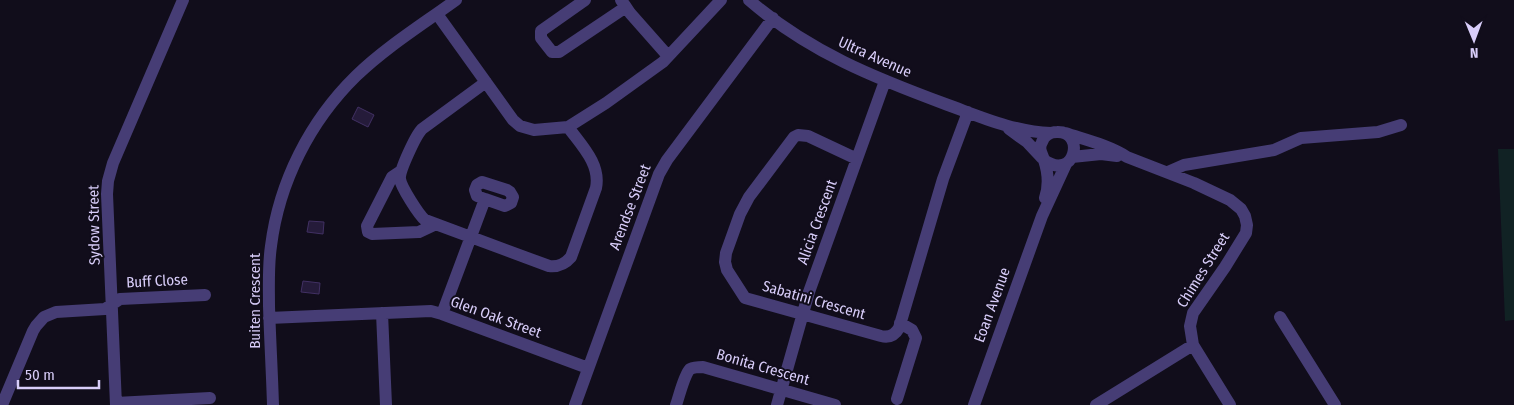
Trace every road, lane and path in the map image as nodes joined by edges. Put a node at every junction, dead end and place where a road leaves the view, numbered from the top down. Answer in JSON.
{"nodes":[{"id":1,"x":183,"y":0,"type":"edge"},
{"id":2,"x":456,"y":0,"type":"edge"},
{"id":3,"x":585,"y":0,"type":"edge"},
{"id":4,"x":721,"y":0,"type":"edge"},
{"id":5,"x":749,"y":0,"type":"edge"},
{"id":6,"x":624,"y":4,"type":"edge"},
{"id":7,"x":437,"y":14,"type":"junction"},
{"id":8,"x":773,"y":18,"type":"junction"},
{"id":9,"x":668,"y":56,"type":"junction"},
{"id":10,"x":885,"y":81,"type":"junction"},
{"id":11,"x":486,"y":82,"type":"junction"},
{"id":12,"x":968,"y":112,"type":"junction"},
{"id":13,"x":998,"y":123,"type":"junction"},
{"id":14,"x":1401,"y":125,"type":"dead end"},
{"id":15,"x":568,"y":127,"type":"junction"},
{"id":16,"x":1051,"y":132,"type":"junction"},
{"id":17,"x":1065,"y":133,"type":"junction"},
{"id":18,"x":1127,"y":157,"type":"junction"},
{"id":19,"x":857,"y":159,"type":"junction"},
{"id":20,"x":1043,"y":159,"type":"junction"},
{"id":21,"x":1069,"y":161,"type":"junction"},
{"id":22,"x":401,"y":171,"type":"junction"},
{"id":23,"x":1168,"y":172,"type":"junction"},
{"id":24,"x":485,"y":199,"type":"dead end"},
{"id":25,"x":1042,"y":216,"type":"junction"},
{"id":26,"x":436,"y":224,"type":"junction"},
{"id":27,"x":470,"y":237,"type":"junction"},
{"id":28,"x":205,"y":295,"type":"dead end"},
{"id":29,"x":112,"y":304,"type":"junction"},
{"id":30,"x":382,"y":314,"type":"junction"},
{"id":31,"x":442,"y":314,"type":"junction"},
{"id":32,"x":802,"y":314,"type":"junction"},
{"id":33,"x":1280,"y":317,"type":"dead end"},
{"id":34,"x":269,"y":318,"type":"junction"},
{"id":35,"x":900,"y":322,"type":"junction"},
{"id":36,"x":1193,"y":345,"type":"junction"},
{"id":37,"x":588,"y":368,"type":"junction"},
{"id":38,"x":781,"y":390,"type":"junction"},
{"id":39,"x":210,"y":398,"type":"dead end"},
{"id":40,"x":897,"y":399,"type":"dead end"},
{"id":41,"x":116,"y":404,"type":"edge"},
{"id":42,"x":2,"y":405,"type":"edge"},
{"id":43,"x":273,"y":405,"type":"edge"},
{"id":44,"x":386,"y":405,"type":"edge"},
{"id":45,"x":575,"y":405,"type":"edge"},
{"id":46,"x":676,"y":405,"type":"edge"},
{"id":47,"x":776,"y":405,"type":"edge"},
{"id":48,"x":835,"y":405,"type":"edge"},
{"id":49,"x":974,"y":405,"type":"edge"},
{"id":50,"x":1096,"y":405,"type":"edge"},
{"id":51,"x":1230,"y":405,"type":"edge"},
{"id":52,"x":1335,"y":405,"type":"edge"}],
"edges":[{"from":1,"to":29,"type":"street","name":"Sydow Street"},
{"from":2,"to":7,"type":"street","name":"Buiten Crescent"},
{"from":3,"to":6,"type":"street"},
{"from":4,"to":9,"type":"street"},
{"from":5,"to":8,"type":"street","name":"Ultra Avenue"},
{"from":6,"to":9,"type":"street"},
{"from":7,"to":11,"type":"street"},
{"from":7,"to":34,"type":"street","name":"Buiten Crescent"},
{"from":8,"to":10,"type":"street","name":"Ultra Avenue"},
{"from":8,"to":37,"type":"street","name":"Arendse Street"},
{"from":9,"to":15,"type":"street"},
{"from":10,"to":12,"type":"street","name":"Ultra Avenue"},
{"from":10,"to":19,"type":"street","name":"Alicia Crescent"},
{"from":11,"to":15,"type":"street"},
{"from":11,"to":22,"type":"street"},
{"from":12,"to":13,"type":"street","name":"Ultra Avenue"},
{"from":12,"to":35,"type":"street"},
{"from":13,"to":16,"type":"street","name":"Ultra Avenue"},
{"from":13,"to":20,"type":"street","name":"Ultra Avenue"},
{"from":14,"to":23,"type":"street"},
{"from":15,"to":27,"type":"street"},
{"from":16,"to":17,"type":"street"},
{"from":16,"to":20,"type":"street"},
{"from":17,"to":18,"type":"street","name":"Chimes Street"},
{"from":17,"to":21,"type":"street"},
{"from":18,"to":21,"type":"street","name":"Chimes Street"},
{"from":18,"to":23,"type":"street","name":"Chimes Street"},
{"from":19,"to":32,"type":"street","name":"Alicia Crescent"},
{"from":19,"to":32,"type":"street","name":"Sabatini Crescent"},
{"from":20,"to":21,"type":"street"},
{"from":20,"to":25,"type":"street","name":"Eoan Avenue"},
{"from":21,"to":25,"type":"street","name":"Eoan Avenue"},
{"from":22,"to":26,"type":"street"},
{"from":22,"to":26,"type":"street"},
{"from":23,"to":36,"type":"street","name":"Chimes Street"},
{"from":24,"to":27,"type":"street"},
{"from":25,"to":49,"type":"street","name":"Eoan Avenue"},
{"from":26,"to":27,"type":"street"},
{"from":27,"to":31,"type":"street"},
{"from":28,"to":29,"type":"street","name":"Buff Close"},
{"from":29,"to":41,"type":"street","name":"Sydow Street"},
{"from":29,"to":42,"type":"street","name":"Buff Close"},
{"from":30,"to":31,"type":"street","name":"Glen Oak Street"},
{"from":30,"to":34,"type":"street","name":"Glen Oak Street"},
{"from":30,"to":44,"type":"street"},
{"from":31,"to":37,"type":"street","name":"Glen Oak Street"},
{"from":32,"to":35,"type":"street","name":"Sabatini Crescent"},
{"from":32,"to":38,"type":"street","name":"Alicia Crescent"},
{"from":33,"to":52,"type":"street"},
{"from":34,"to":43,"type":"street","name":"Buiten Crescent"},
{"from":35,"to":40,"type":"street"},
{"from":36,"to":50,"type":"street"},
{"from":36,"to":51,"type":"street","name":"Chimes Street"},
{"from":37,"to":45,"type":"street","name":"Arendse Street"},
{"from":38,"to":46,"type":"street","name":"Bonita Crescent"},
{"from":38,"to":47,"type":"street","name":"Alicia Crescent"},
{"from":38,"to":48,"type":"street","name":"Bonita Crescent"},
{"from":39,"to":41,"type":"street"}]}
